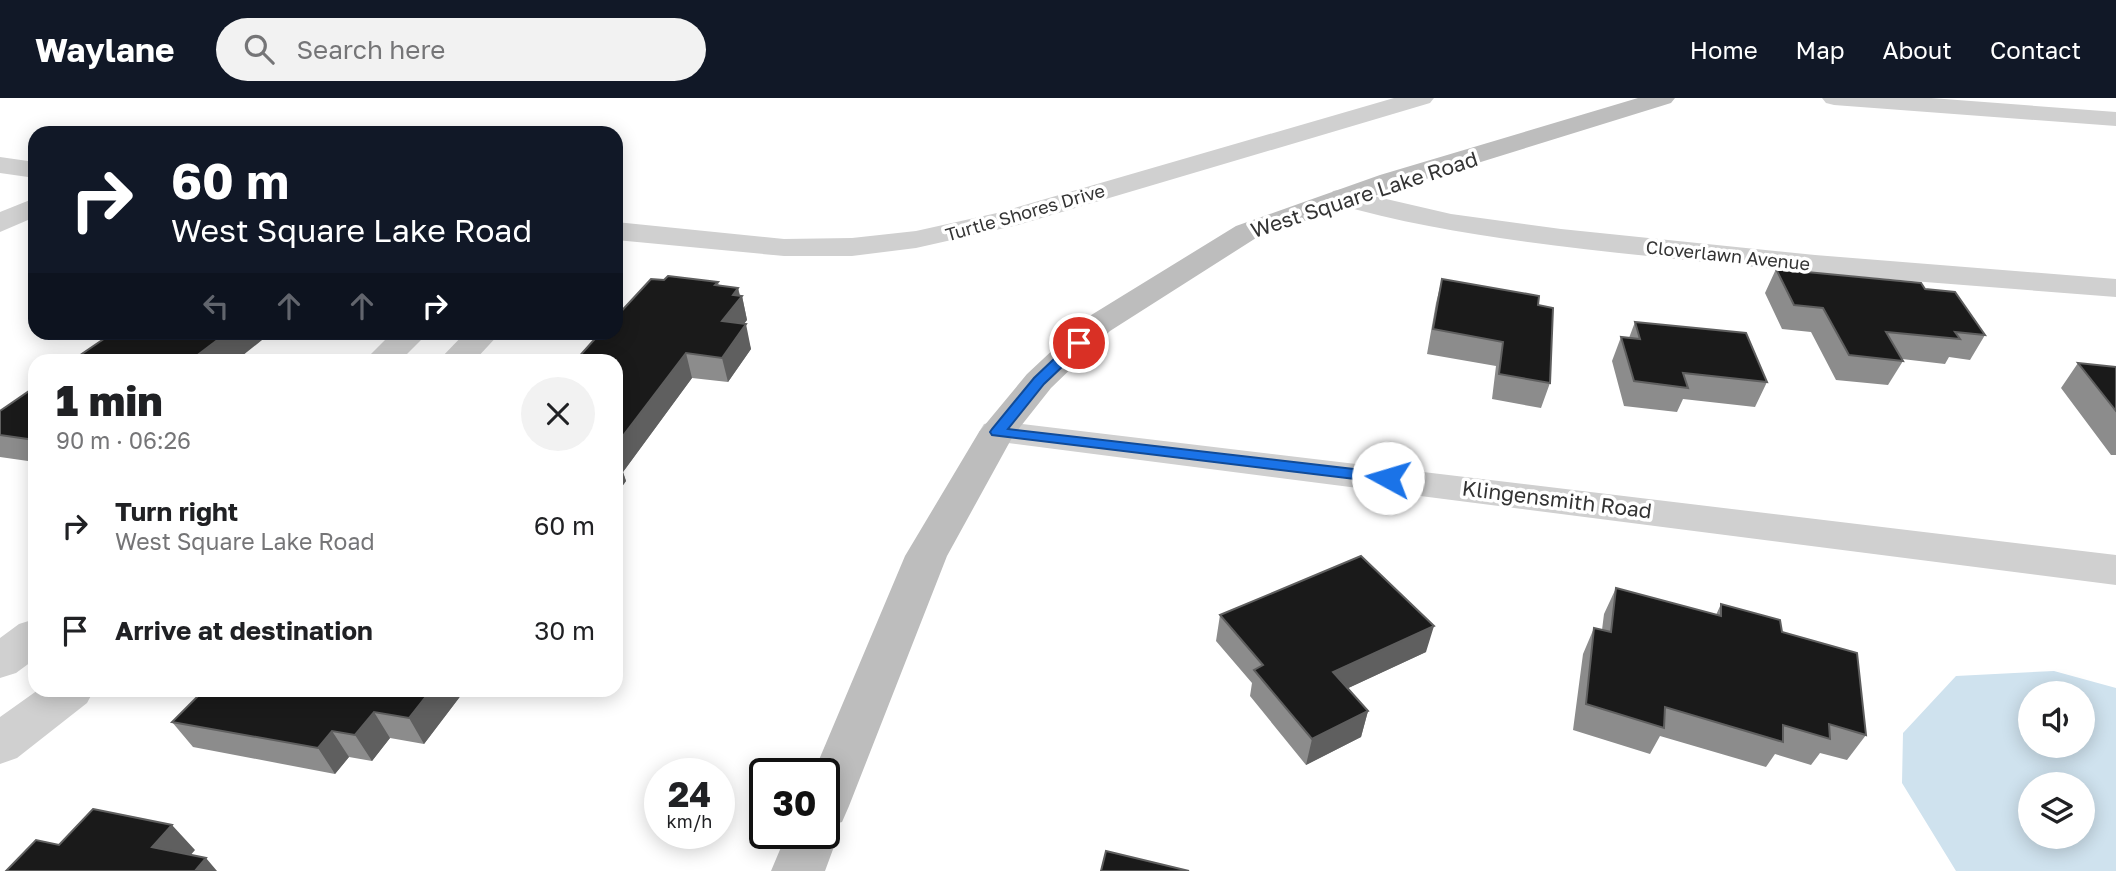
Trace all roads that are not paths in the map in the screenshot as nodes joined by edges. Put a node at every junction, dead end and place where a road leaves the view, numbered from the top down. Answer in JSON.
{"nodes":[{"id":1,"x":1422,"y":98,"type":"edge"},
{"id":2,"x":1663,"y":98,"type":"edge"},
{"id":3,"x":1834,"y":98,"type":"edge"},
{"id":4,"x":2116,"y":119,"type":"edge"},
{"id":5,"x":0,"y":166,"type":"edge"},
{"id":6,"x":28,"y":169,"type":"edge"},
{"id":7,"x":1343,"y":197,"type":"junction"},
{"id":8,"x":28,"y":209,"type":"edge"},
{"id":9,"x":0,"y":223,"type":"edge"},
{"id":10,"x":623,"y":232,"type":"edge"},
{"id":11,"x":2116,"y":288,"type":"edge"},
{"id":12,"x":404,"y":340,"type":"edge"},
{"id":13,"x":477,"y":340,"type":"edge"},
{"id":14,"x":389,"y":354,"type":"edge"},
{"id":15,"x":462,"y":354,"type":"edge"},
{"id":16,"x":998,"y":432,"type":"junction"},
{"id":17,"x":2116,"y":570,"type":"edge"},
{"id":18,"x":28,"y":641,"type":"edge"},
{"id":19,"x":0,"y":661,"type":"edge"},
{"id":20,"x":62,"y":697,"type":"edge"},
{"id":21,"x":0,"y":744,"type":"edge"},
{"id":22,"x":840,"y":767,"type":"edge"},
{"id":23,"x":807,"y":849,"type":"edge"},
{"id":24,"x":798,"y":871,"type":"edge"}],
"edges":[{"from":1,"to":10,"type":"street","name":"Turtle Shores Drive"},
{"from":2,"to":7,"type":"street","name":"West Square Lake Road"},
{"from":3,"to":4,"type":"street"},
{"from":5,"to":6,"type":"street"},
{"from":7,"to":11,"type":"street","name":"Cloverlawn Avenue"},
{"from":7,"to":16,"type":"street","name":"West Square Lake Road"},
{"from":8,"to":9,"type":"street"},
{"from":12,"to":14,"type":"street"},
{"from":13,"to":15,"type":"street"},
{"from":16,"to":17,"type":"street","name":"Klingensmith Road"},
{"from":16,"to":22,"type":"street","name":"West Square Lake Road"},
{"from":18,"to":19,"type":"street"},
{"from":20,"to":21,"type":"street"},
{"from":23,"to":24,"type":"street"}]}
